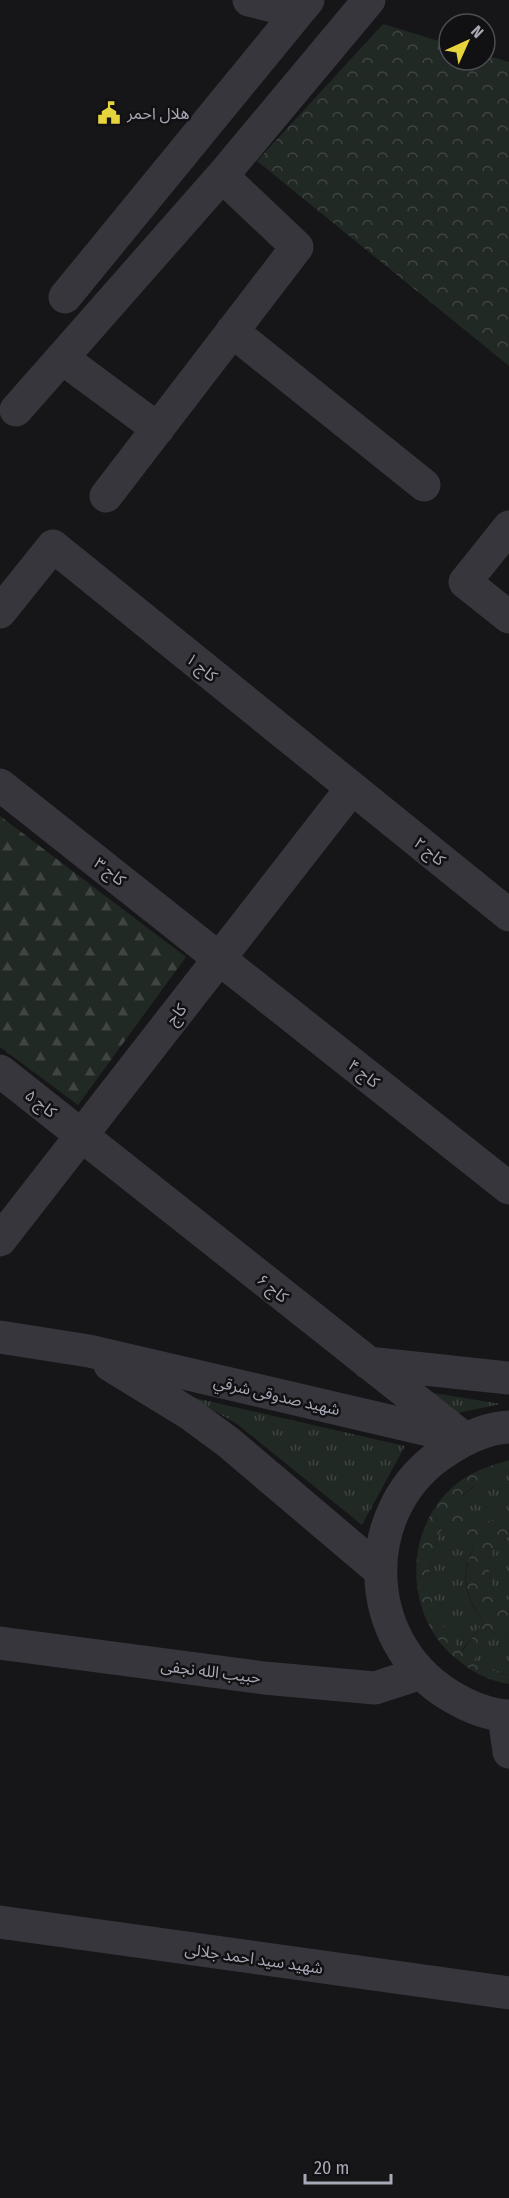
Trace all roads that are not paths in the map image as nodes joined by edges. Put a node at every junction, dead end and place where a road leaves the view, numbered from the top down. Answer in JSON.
{"nodes":[{"id":1,"x":249,"y":0,"type":"edge"},
{"id":2,"x":369,"y":0,"type":"edge"},
{"id":3,"x":302,"y":6,"type":"edge"},
{"id":4,"x":222,"y":176,"type":"junction"},
{"id":5,"x":65,"y":297,"type":"dead end"},
{"id":6,"x":232,"y":331,"type":"junction"},
{"id":7,"x":62,"y":358,"type":"junction"},
{"id":8,"x":16,"y":410,"type":"dead end"},
{"id":9,"x":158,"y":429,"type":"junction"},
{"id":10,"x":424,"y":485,"type":"dead end"},
{"id":11,"x":106,"y":496,"type":"dead end"},
{"id":12,"x":509,"y":527,"type":"edge"},
{"id":13,"x":0,"y":612,"type":"edge"},
{"id":14,"x":509,"y":618,"type":"edge"},
{"id":15,"x":0,"y":785,"type":"edge"},
{"id":16,"x":352,"y":788,"type":"junction"},
{"id":17,"x":509,"y":915,"type":"edge"},
{"id":18,"x":219,"y":958,"type":"junction"},
{"id":19,"x":0,"y":1071,"type":"edge"},
{"id":20,"x":82,"y":1135,"type":"junction"},
{"id":21,"x":509,"y":1188,"type":"edge"},
{"id":22,"x":1,"y":1236,"type":"edge"},
{"id":23,"x":0,"y":1337,"type":"edge"},
{"id":24,"x":89,"y":1351,"type":"junction"},
{"id":25,"x":368,"y":1364,"type":"junction"},
{"id":26,"x":509,"y":1378,"type":"edge"},
{"id":27,"x":509,"y":1427,"type":"edge"},
{"id":28,"x":465,"y":1439,"type":"junction"},
{"id":29,"x":379,"y":1570,"type":"junction"},
{"id":30,"x":0,"y":1643,"type":"edge"},
{"id":31,"x":421,"y":1673,"type":"junction"},
{"id":32,"x":507,"y":1716,"type":"edge"},
{"id":33,"x":509,"y":1752,"type":"edge"},
{"id":34,"x":0,"y":1922,"type":"edge"},
{"id":35,"x":509,"y":1993,"type":"edge"}],
"edges":[{"from":1,"to":3,"type":"street"},
{"from":2,"to":4,"type":"street"},
{"from":3,"to":5,"type":"street"},
{"from":4,"to":6,"type":"street"},
{"from":4,"to":7,"type":"street"},
{"from":6,"to":9,"type":"street"},
{"from":6,"to":10,"type":"street"},
{"from":7,"to":8,"type":"street"},
{"from":7,"to":9,"type":"street"},
{"from":9,"to":11,"type":"street"},
{"from":12,"to":14,"type":"street"},
{"from":13,"to":16,"type":"street","name":"کاج ۱"},
{"from":15,"to":18,"type":"street","name":"کاج ۳"},
{"from":16,"to":17,"type":"street","name":"کاج ۲"},
{"from":16,"to":18,"type":"street","name":"کاج"},
{"from":18,"to":20,"type":"street","name":"کاج"},
{"from":18,"to":21,"type":"street","name":"کاج ۴"},
{"from":19,"to":20,"type":"street","name":"کاج ۵"},
{"from":20,"to":22,"type":"street","name":"کاج"},
{"from":20,"to":25,"type":"street","name":"کاج ۶"},
{"from":23,"to":24,"type":"street","name":"شهید صدوقی شرقي"},
{"from":24,"to":28,"type":"street","name":"شهید صدوقی شرقي"},
{"from":24,"to":29,"type":"street","name":"شهید صدوقی شرقي"},
{"from":25,"to":26,"type":"street"},
{"from":25,"to":28,"type":"street","name":"کاج ۶"},
{"from":27,"to":28,"type":"street"},
{"from":28,"to":29,"type":"street"},
{"from":29,"to":31,"type":"street"},
{"from":30,"to":31,"type":"street","name":"حبیب الله نجفی"},
{"from":31,"to":32,"type":"street"},
{"from":32,"to":33,"type":"street"},
{"from":34,"to":35,"type":"street","name":"شهید سید احمد جلالی"}]}
